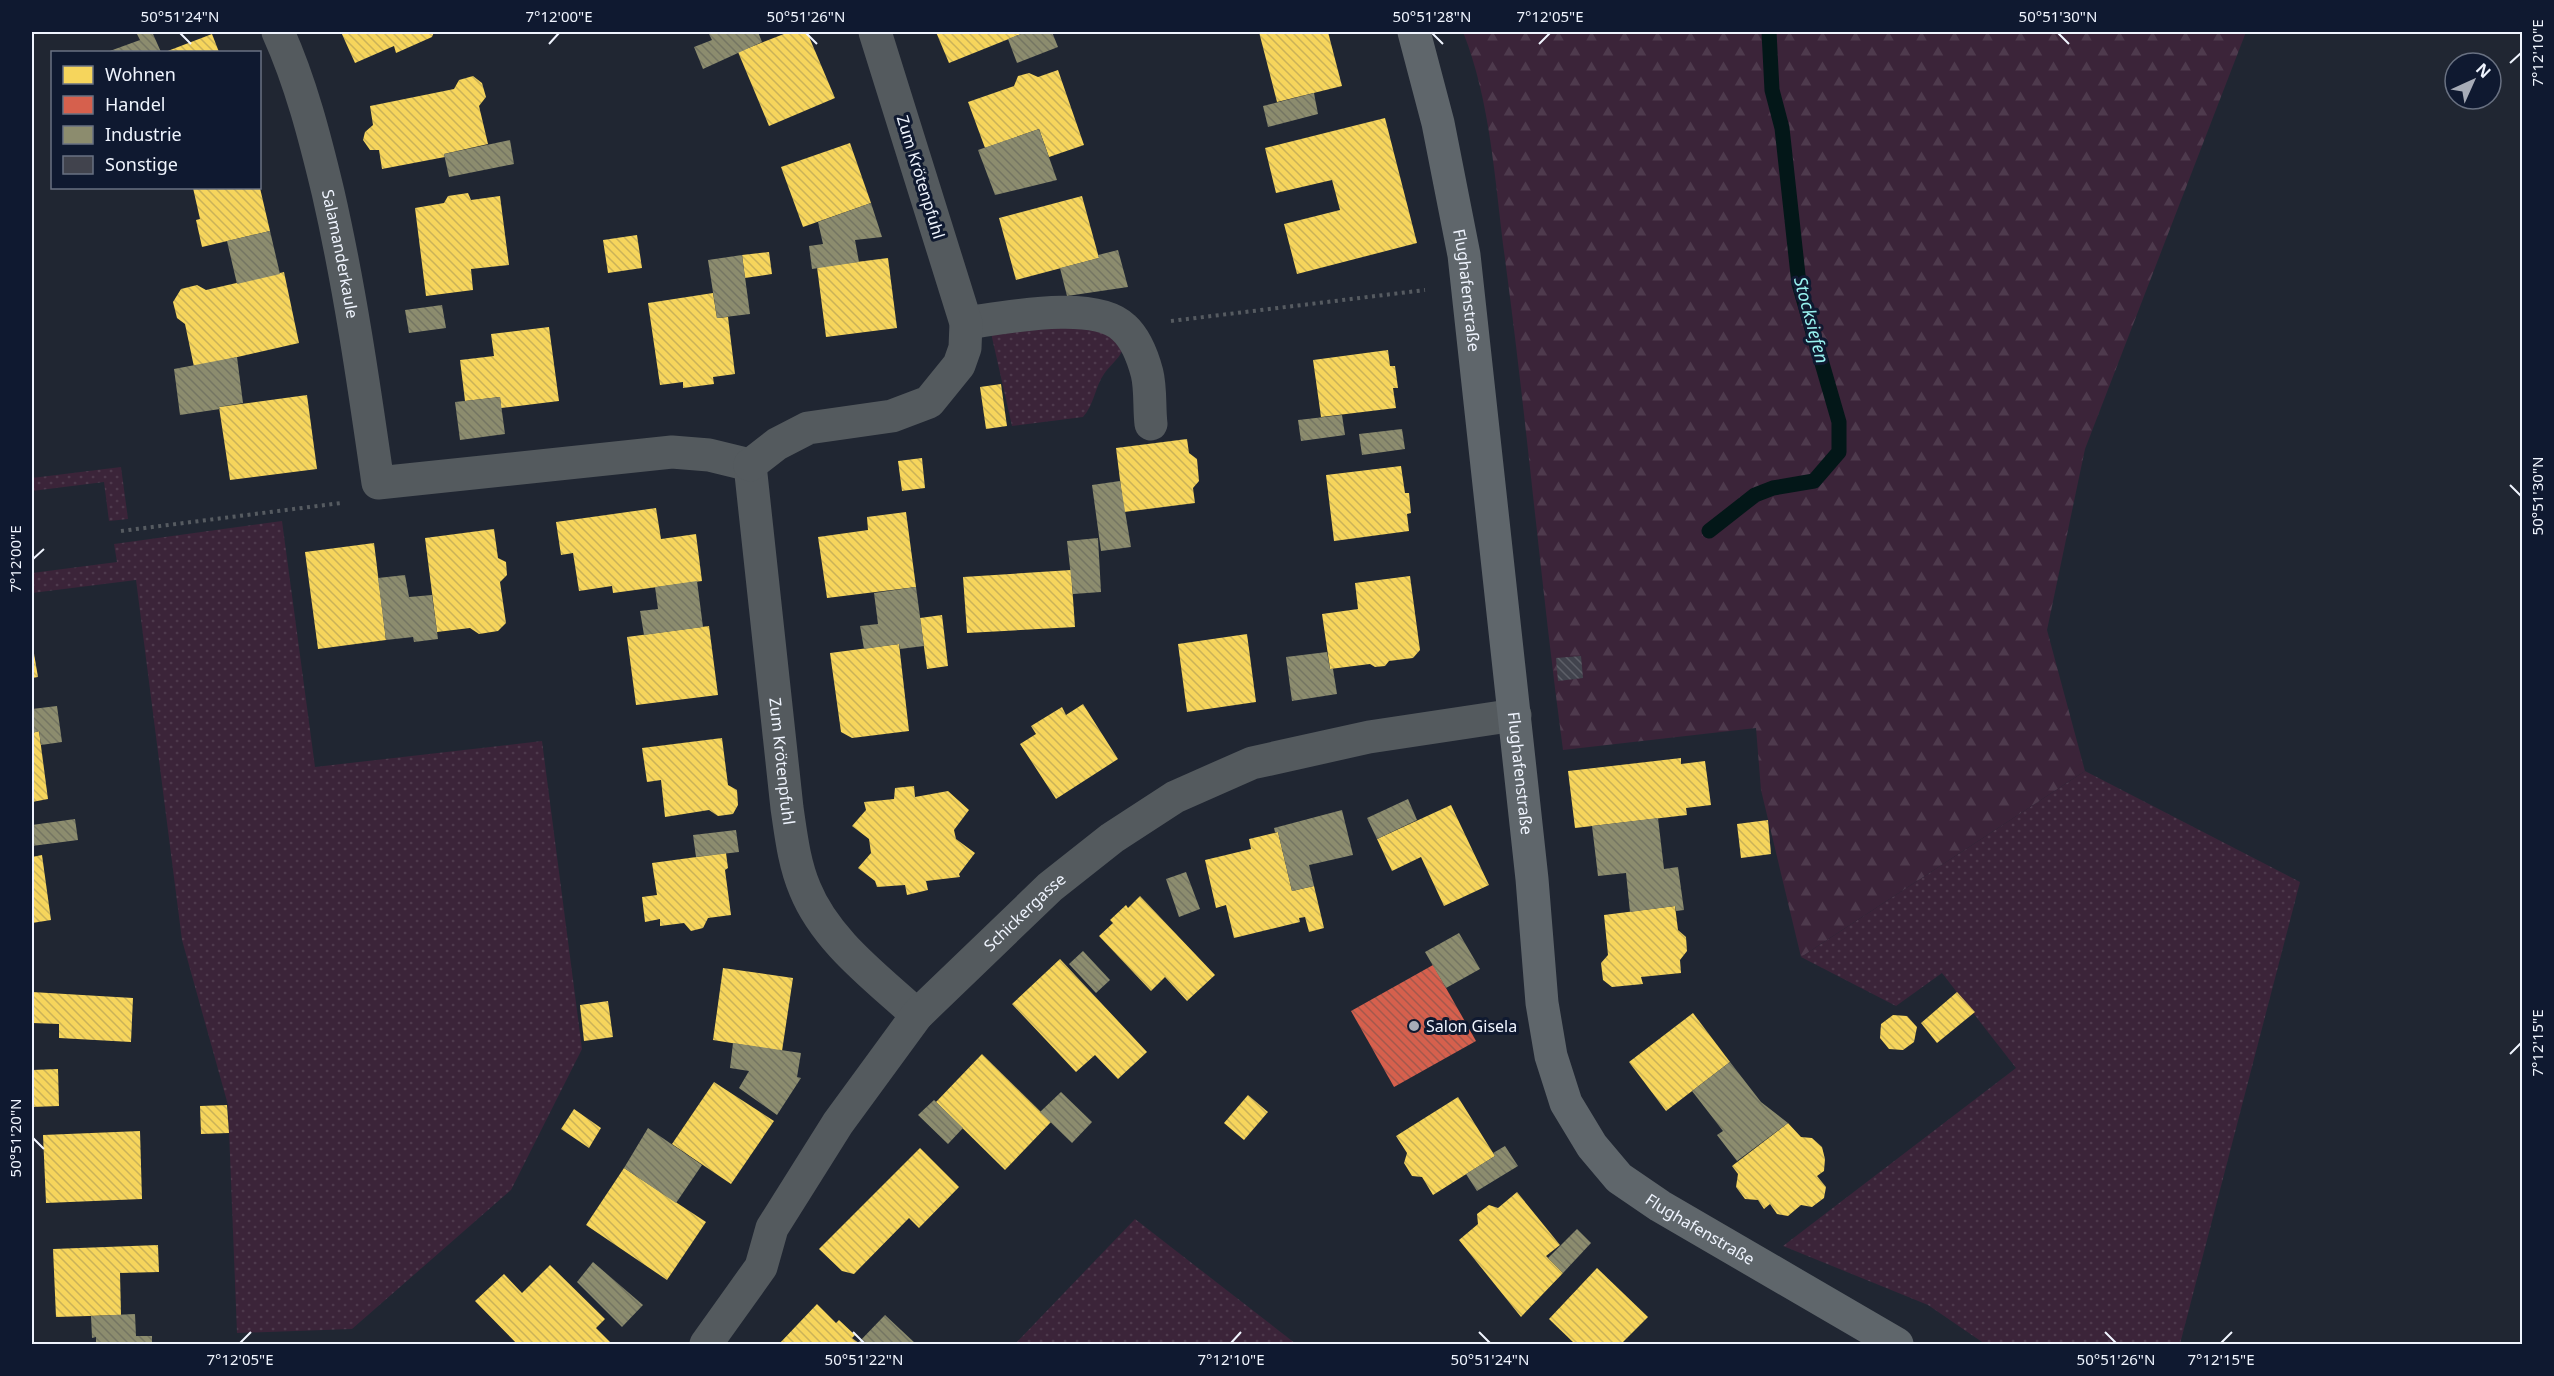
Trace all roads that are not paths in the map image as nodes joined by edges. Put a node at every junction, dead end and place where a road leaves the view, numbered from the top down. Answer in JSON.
{"nodes":[{"id":1,"x":278,"y":32,"type":"edge"},
{"id":2,"x":875,"y":32,"type":"edge"},
{"id":3,"x":1414,"y":32,"type":"edge"},
{"id":4,"x":966,"y":323,"type":"junction"},
{"id":5,"x":1150,"y":424,"type":"dead end"},
{"id":6,"x":750,"y":465,"type":"junction"},
{"id":7,"x":1515,"y":715,"type":"junction"},
{"id":8,"x":917,"y":1016,"type":"junction"},
{"id":9,"x":706,"y":1344,"type":"edge"},
{"id":10,"x":1897,"y":1344,"type":"edge"}],
"edges":[{"from":1,"to":6,"type":"street","name":"Salamanderkaule"},
{"from":2,"to":4,"type":"street","name":"Zum Krötenpfuhl"},
{"from":3,"to":7,"type":"main road","name":"Flughafenstraße"},
{"from":4,"to":5,"type":"street"},
{"from":4,"to":6,"type":"street","name":"Zum Krötenpfuhl"},
{"from":6,"to":8,"type":"street","name":"Zum Krötenpfuhl"},
{"from":7,"to":8,"type":"street","name":"Schickergasse"},
{"from":7,"to":10,"type":"main road","name":"Flughafenstraße"},
{"from":8,"to":9,"type":"street","name":"Schickergasse"}]}
